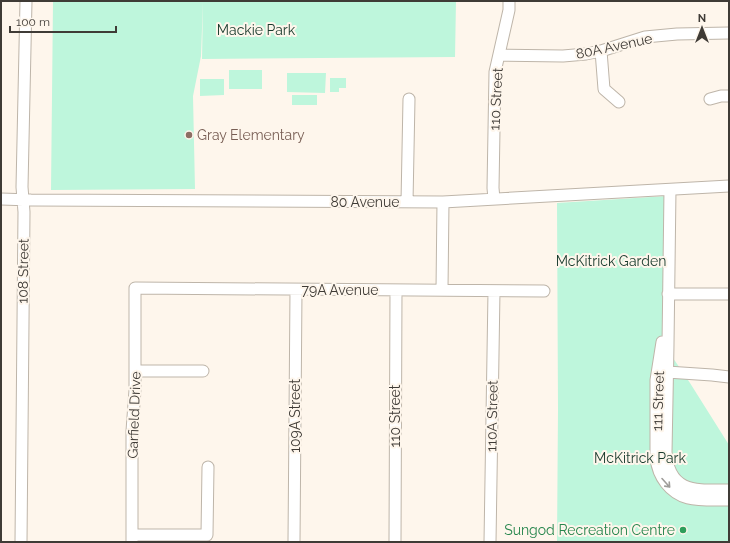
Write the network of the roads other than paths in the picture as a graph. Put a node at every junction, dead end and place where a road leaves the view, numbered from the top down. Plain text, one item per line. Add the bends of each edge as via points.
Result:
1 (26, 1) edge
2 (509, 1) edge
3 (729, 33) edge
4 (601, 51) junction
5 (499, 55) junction
6 (729, 96) edge
7 (409, 99) dead end
8 (710, 99) dead end
9 (619, 102) dead end
10 (729, 186) edge
11 (670, 190) junction
12 (1, 199) edge
13 (494, 199) junction
14 (22, 200) junction
15 (407, 202) junction
16 (443, 202) junction
17 (135, 288) joint
18 (296, 290) junction
19 (396, 290) junction
20 (442, 290) junction
21 (494, 291) junction
22 (544, 291) dead end
23 (668, 294) junction
24 (729, 294) edge
25 (668, 322) junction
26 (135, 371) junction
27 (203, 371) dead end
28 (667, 372) junction
29 (729, 377) edge
30 (208, 467) dead end
31 (729, 490) edge
32 (729, 500) edge
33 (132, 538) edge
34 (20, 542) edge
35 (294, 542) edge
36 (395, 542) edge
37 (490, 542) edge

1 - 14 street, 108 Street
2 - 5 street, 110 Street
3 - 4 street, 80A Avenue via 677,34 644,38
4 - 5 street, 80A Avenue via 563,56
4 - 9 street via 604,89
5 - 13 street, 110 Street via 495,72
6 - 8 street
7 - 15 street
10 - 11 street, 80 Avenue
11 - 13 street, 80 Avenue
11 - 23 street, 111 Street
12 - 14 street, 80 Avenue
13 - 16 street, 80 Avenue
14 - 15 street, 80 Avenue
14 - 34 street, 108 Street via 24,220
15 - 16 street, 80 Avenue
16 - 20 street
17 - 18 street, 79A Avenue
17 - 26 street, Garfield Drive
18 - 19 street, 79A Avenue
18 - 35 street, 109A Street
19 - 20 street, 79A Avenue
19 - 36 street, 110 Street
20 - 21 street, 79A Avenue
21 - 22 street, 79A Avenue
21 - 37 street, 110A Street
23 - 24 street
23 - 25 street, 111 Street
25 - 28 street, 111 Street
25 -> 32 street, 111 Street via 656,380 658,471 665,482 682,496
26 - 27 street
26 - 33 street, Garfield Drive
28 - 29 street
28 - 31 street, 111 Street via 666,452 670,472 683,485 693,489
30 - 33 street via 207,535

